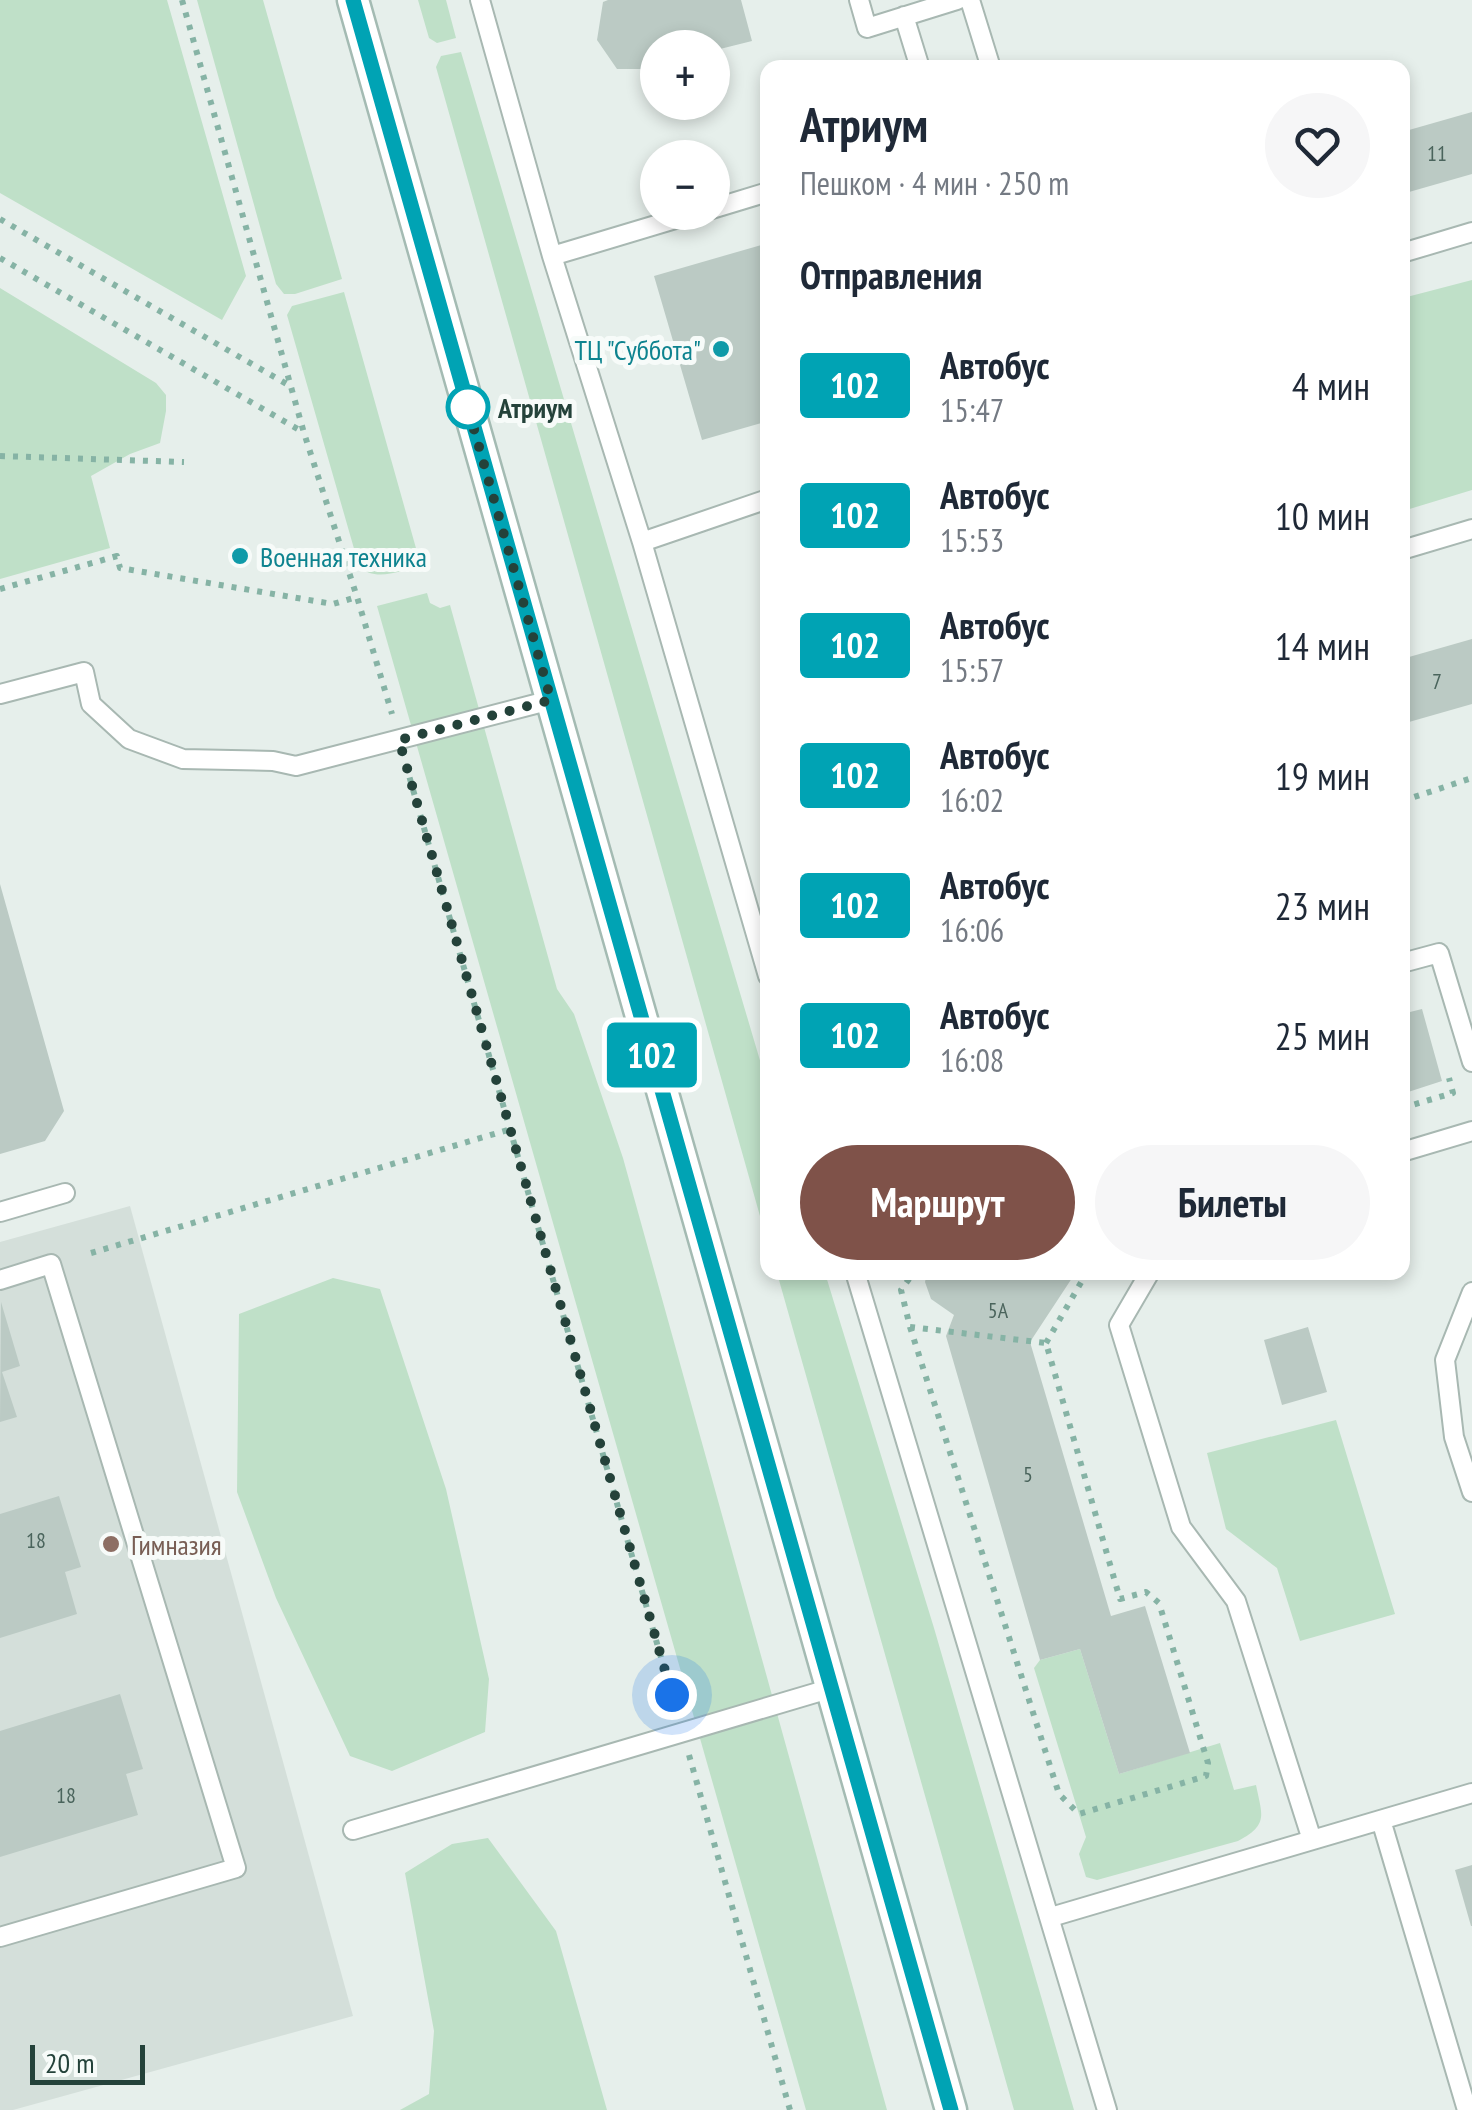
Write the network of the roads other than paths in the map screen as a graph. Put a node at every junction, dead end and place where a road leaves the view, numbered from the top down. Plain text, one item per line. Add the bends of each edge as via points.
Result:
1 (353, 0) edge
2 (480, 0) edge
3 (859, 0) edge
4 (957, 0) edge
5 (970, 0) edge
6 (904, 16) junction
7 (918, 60) edge
8 (989, 60) edge
9 (760, 194) edge
10 (730, 203) edge
11 (640, 230) edge
12 (1472, 232) edge
13 (1410, 251) edge
14 (552, 256) junction
15 (760, 502) edge
16 (1472, 529) edge
17 (642, 542) junction
18 (1410, 548) edge
19 (0, 694) edge
20 (551, 700) junction
21 (760, 948) edge
22 (1410, 961) edge
23 (1472, 1062) edge
24 (1472, 1131) edge
25 (1410, 1150) edge
26 (65, 1194) dead end
27 (0, 1212) edge
28 (0, 1280) edge
29 (857, 1280) edge
30 (1145, 1280) edge
31 (1472, 1292) edge
32 (1472, 1492) edge
33 (832, 1688) junction
34 (1472, 1793) edge
35 (1381, 1820) junction
36 (353, 1830) dead end
37 (1312, 1840) junction
38 (1051, 1917) junction
39 (0, 1938) edge
40 (951, 2110) edge
41 (1108, 2110) edge
42 (1467, 2110) edge

1 - 20 main road
2 - 14 lane
3 - 6 lane via 867,28
4 - 6 lane
5 - 8 lane
6 - 7 lane
9 - 10 lane
11 - 14 lane
12 - 13 lane
14 - 17 lane
15 - 17 lane
16 - 18 lane
17 - 21 lane
19 - 20 lane via 84,672 91,704 128,740 183,759 296,766
20 - 33 main road
22 - 23 lane via 1440,953
24 - 25 lane
26 - 27 lane
28 - 39 lane via 52,1264 236,1868
29 - 38 lane
30 - 37 lane via 1119,1324 1182,1527 1236,1601
31 - 32 lane via 1445,1360 1454,1436
33 - 36 lane
33 - 40 main road
34 - 35 lane
35 - 37 lane
35 - 42 lane
37 - 38 lane
38 - 41 lane

